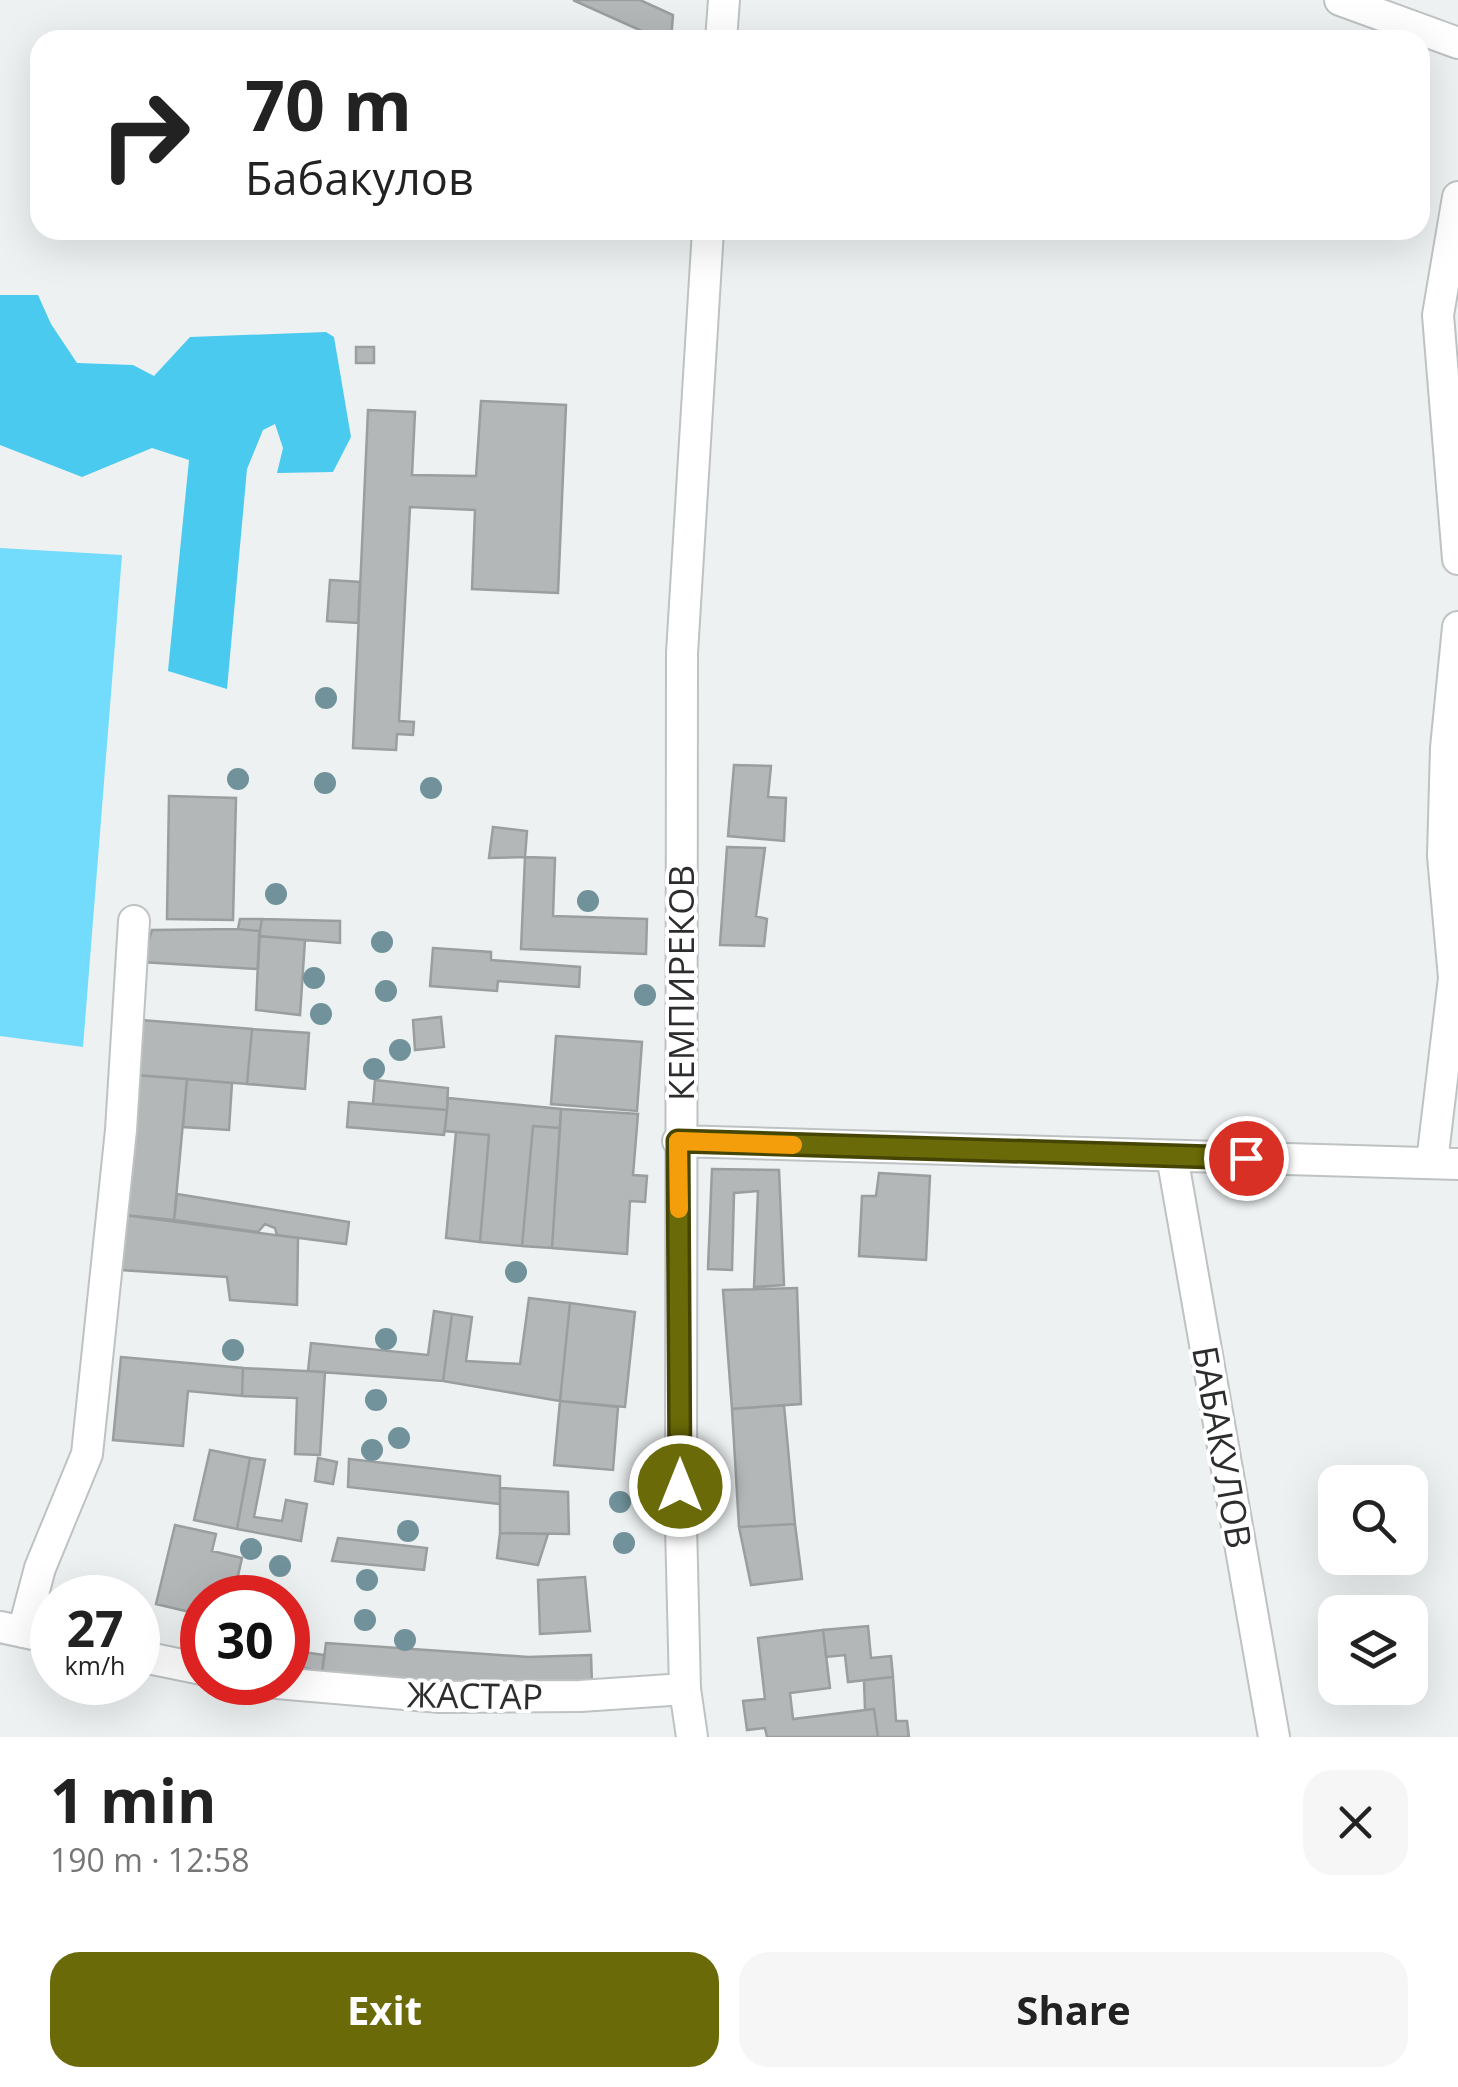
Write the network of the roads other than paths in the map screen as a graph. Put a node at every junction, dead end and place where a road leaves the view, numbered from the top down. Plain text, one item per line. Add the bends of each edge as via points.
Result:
1 (724, 0) edge
2 (1340, 0) edge
3 (722, 30) edge
4 (1422, 30) edge
5 (1430, 33) edge
6 (1458, 43) edge
7 (1458, 197) edge
8 (707, 240) edge
9 (1458, 559) edge
10 (1458, 627) edge
11 (134, 921) dead end
12 (678, 1141) junction
13 (1172, 1156) junction
14 (1445, 1163) edge
15 (25, 1633) edge
16 (310, 1686) edge
17 (685, 1688) junction
18 (692, 1737) edge
19 (1274, 1737) edge

1 - 3 street
2 - 4 street
5 - 6 street
7 - 9 street via 1438,315
8 - 12 street, КЕМПИРЕКОВ via 682,652
10 - 14 street via 1443,856 1454,978
11 - 15 street via 87,1454 47,1550
12 - 13 street
12 - 17 street, КЕМПИРЕКОВ
13 - 14 street
13 - 19 street, БАБАКУЛОВ
16 - 17 street, ЖАСТАР via 440,1698
17 - 18 street, КЕМПИРЕКОВ

